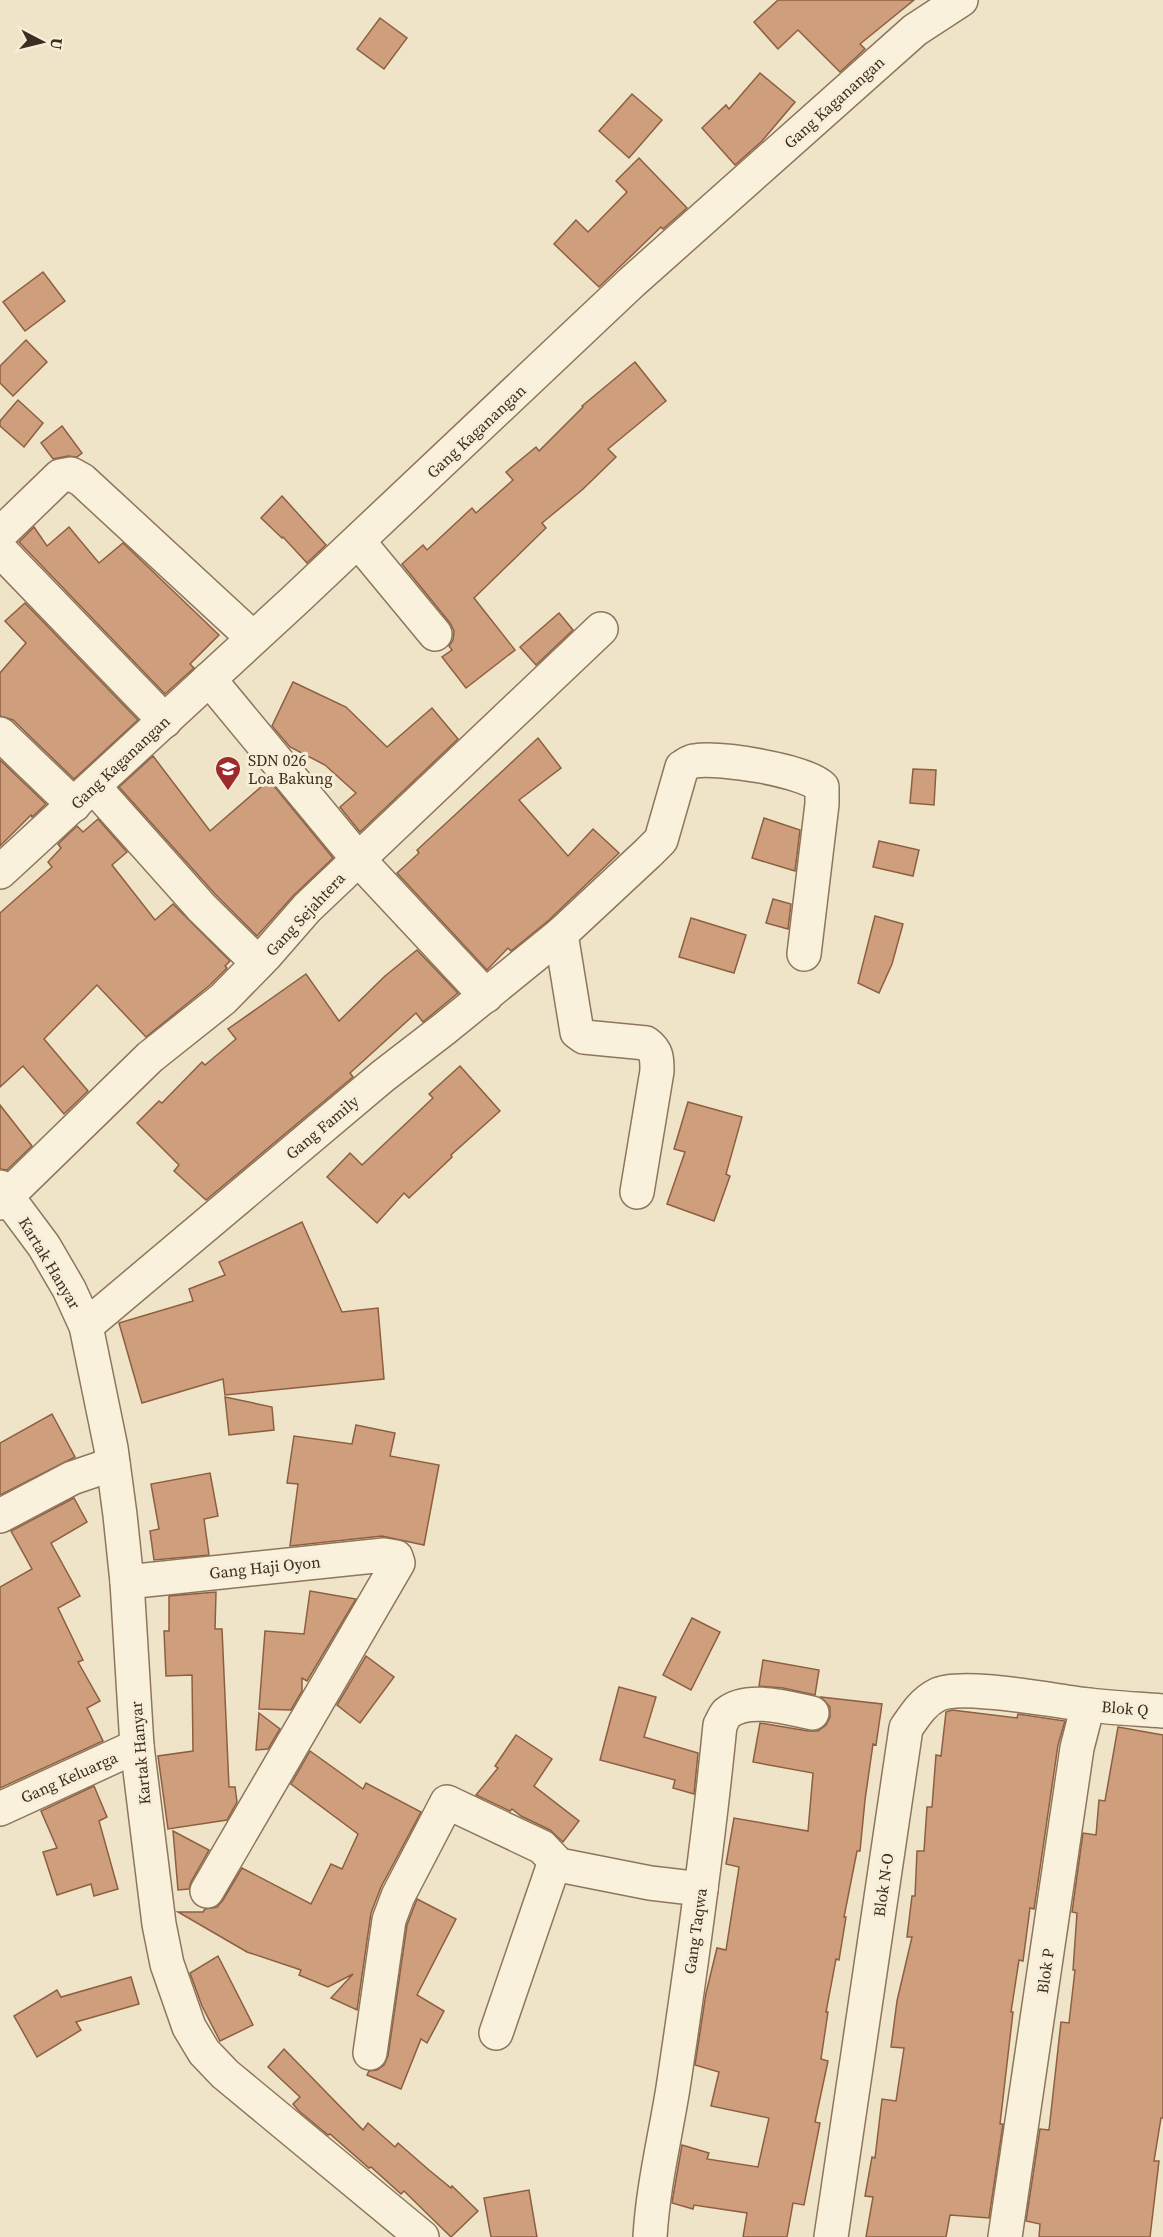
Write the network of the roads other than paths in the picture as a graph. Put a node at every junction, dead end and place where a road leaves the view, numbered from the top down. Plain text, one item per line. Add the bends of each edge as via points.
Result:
1 (961, 0) edge
2 (0, 534) edge
3 (358, 541) junction
4 (0, 550) edge
5 (600, 629) dead end
6 (435, 634) dead end
7 (253, 638) junction
8 (210, 679) junction
9 (165, 721) junction
10 (0, 734) edge
11 (84, 796) junction
12 (358, 859) junction
13 (0, 872) edge
14 (561, 934) junction
15 (804, 954) dead end
16 (258, 963) junction
17 (486, 996) junction
18 (637, 1192) dead end
19 (2, 1195) edge
20 (86, 1326) junction
21 (113, 1464) junction
22 (0, 1516) edge
23 (127, 1581) junction
24 (1088, 1705) junction
25 (1163, 1712) edge
26 (812, 1713) dead end
27 (137, 1746) junction
28 (0, 1809) edge
29 (555, 1861) junction
30 (701, 1889) junction
31 (207, 1891) dead end
32 (496, 2033) dead end
33 (370, 2053) dead end
34 (422, 2237) edge
35 (650, 2237) edge
36 (831, 2237) edge
37 (1005, 2237) edge

1 - 3 street, Gang Kaganangan via 915,30 641,274
2 - 7 street via 60,476 71,474
3 - 6 street
3 - 7 street, Gang Kaganangan
4 - 9 street
5 - 12 street, Gang Sejahtera
7 - 8 street, Gang Kaganangan
8 - 9 street, Gang Kaganangan
8 - 12 street
9 - 11 street, Gang Kaganangan
10 - 11 street
11 - 13 street, Gang Kaganangan
11 - 16 street
12 - 16 street, Gang Sejahtera
12 - 17 street
14 - 15 street, Gang Family via 661,840 682,767 691,761 705,760 799,775 822,788
14 - 17 street, Gang Family
14 - 18 street via 577,1032 584,1037 646,1043 657,1056
16 - 19 street, Gang Sejahtera via 223,999 150,1057
17 - 20 street, Gang Family via 383,1076
19 - 20 street, Kartak Hanyar via 49,1255
20 - 21 street, Kartak Hanyar
21 - 22 street via 72,1478
21 - 23 street, Kartak Hanyar
23 - 27 street, Kartak Hanyar
23 - 31 street, Gang Haji Oyon via 384,1555 396,1557 398,1563
24 - 25 street, Blok Q
24 - 36 street, Blok N-O via 965,1690 939,1694 918,1710 906,1728
24 - 37 street, Blok P via 1077,1748
26 - 30 street, Gang Taqwa via 773,1704 749,1705 726,1714 720,1725
27 - 28 street, Gang Keluarga
27 - 34 street, Kartak Hanyar via 159,1924 167,1964 189,2027 204,2052 225,2074
29 - 30 street via 650,1883
29 - 32 street
29 - 33 street via 542,1847 447,1802 389,1920
30 - 35 street, Gang Taqwa via 652,2200

